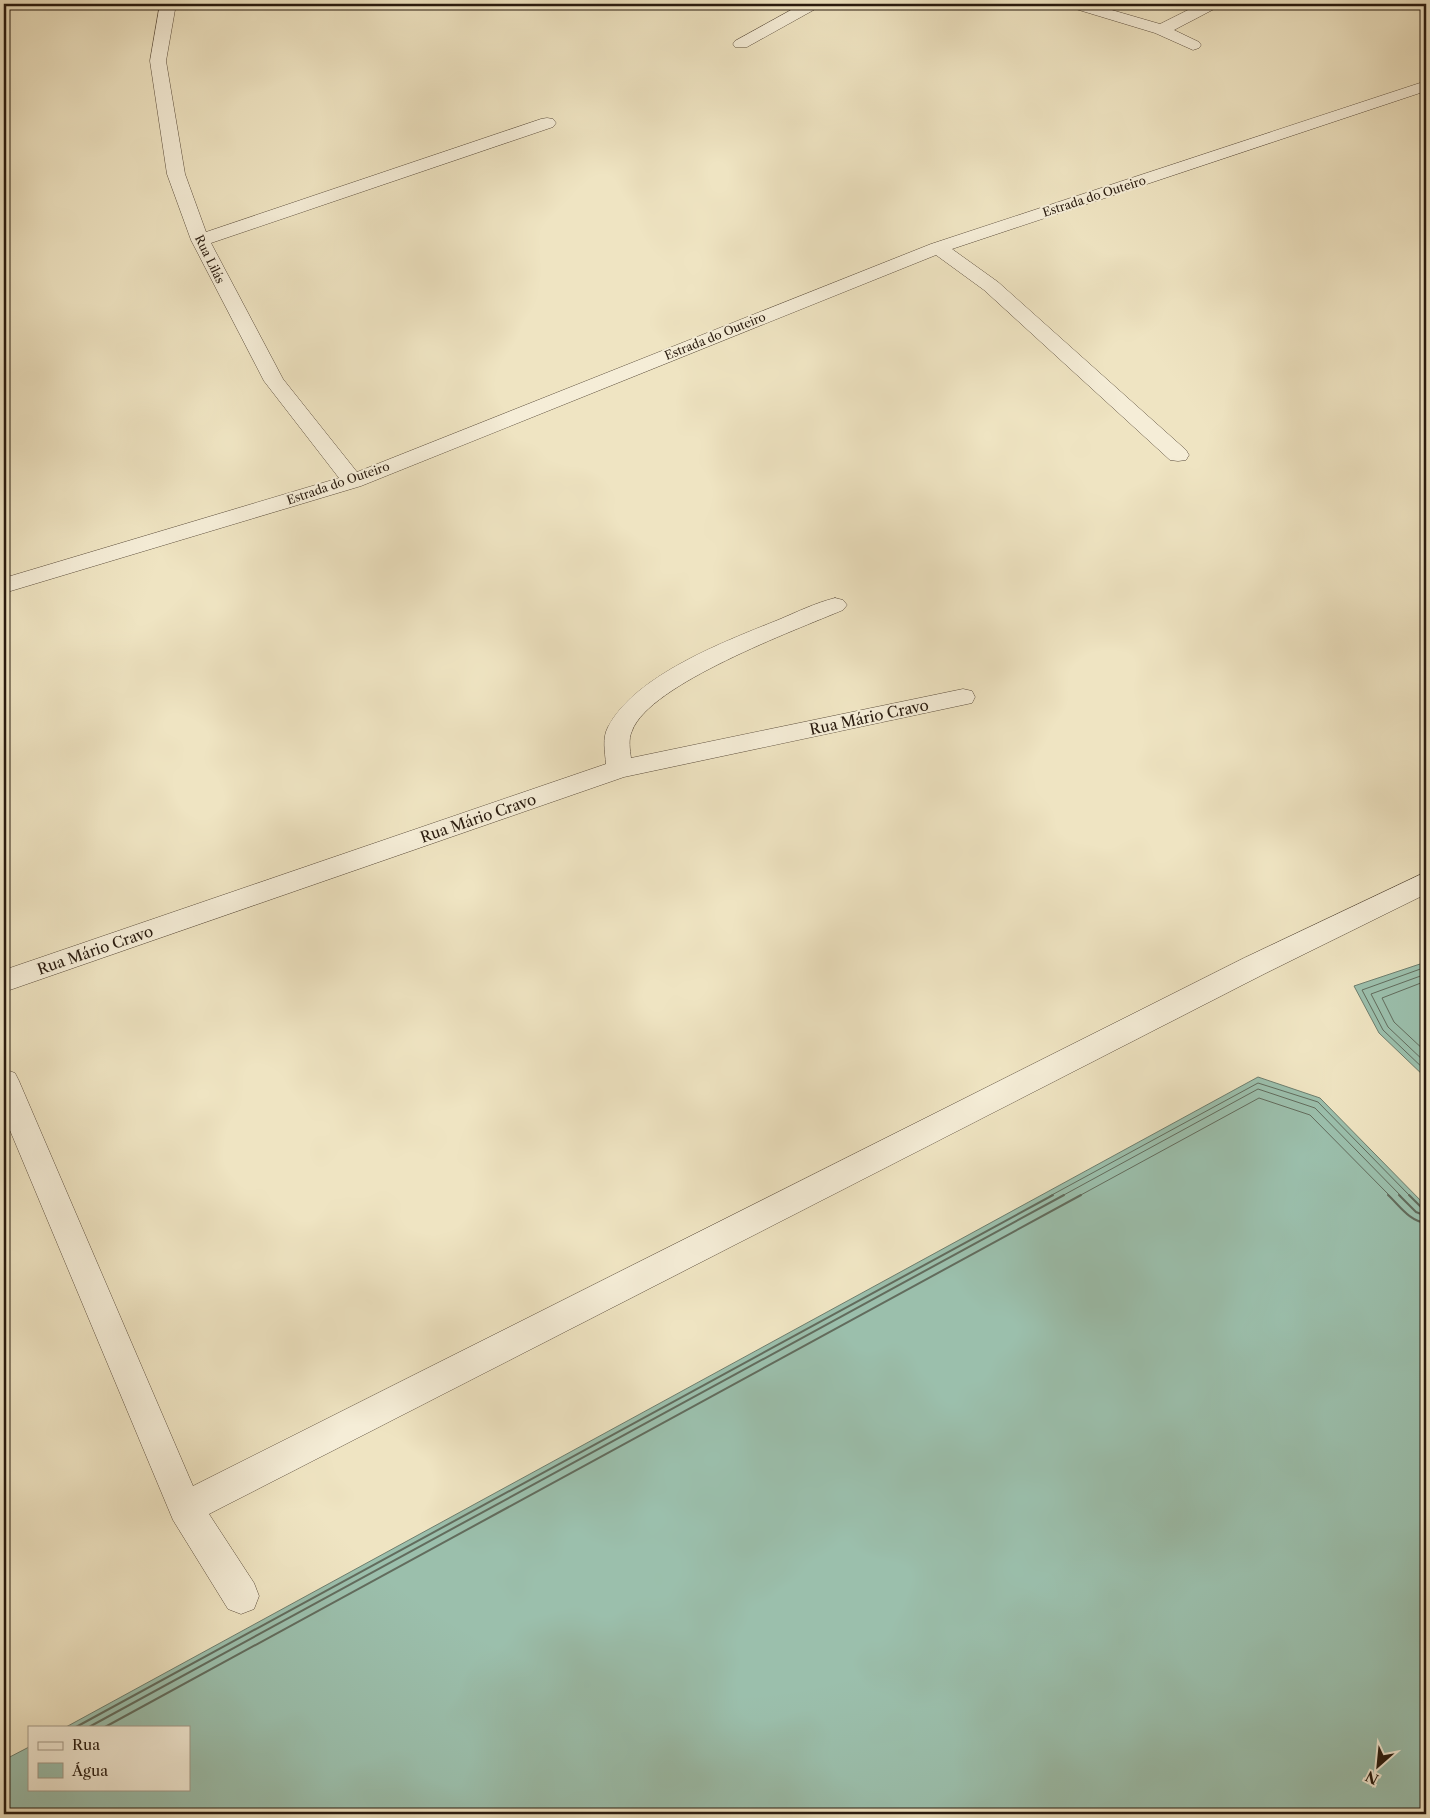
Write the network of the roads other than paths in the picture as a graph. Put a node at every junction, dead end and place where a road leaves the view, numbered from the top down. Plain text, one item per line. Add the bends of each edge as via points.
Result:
1 (168, 4) edge
2 (813, 4) edge
3 (1075, 4) edge
4 (1212, 4) edge
5 (1161, 30) junction
6 (741, 44) dead end
7 (1193, 45) dead end
8 (1426, 86) edge
9 (548, 123) dead end
10 (200, 240) junction
11 (938, 248) junction
12 (1178, 455) dead end
13 (353, 481) junction
14 (4, 586) edge
15 (835, 605) dead end
16 (963, 697) dead end
17 (620, 769) junction
18 (1426, 882) edge
19 (4, 981) edge
20 (4, 1081) edge
21 (185, 1508) junction
22 (241, 1596) dead end

1 - 10 street, Rua Lilás via 158,61 176,174
2 - 6 street
3 - 5 street
4 - 5 street
5 - 7 street
8 - 11 street, Estrada do Outeiro
9 - 10 street
10 - 13 street, Rua Lilás via 274,381
11 - 12 street via 992,286
11 - 13 street, Estrada do Outeiro
13 - 14 street, Estrada do Outeiro
15 - 17 street via 717,655 662,685 638,706 620,729 617,751
16 - 17 street, Rua Mário Cravo
17 - 19 street, Rua Mário Cravo
18 - 21 street
20 - 21 street
21 - 22 street

